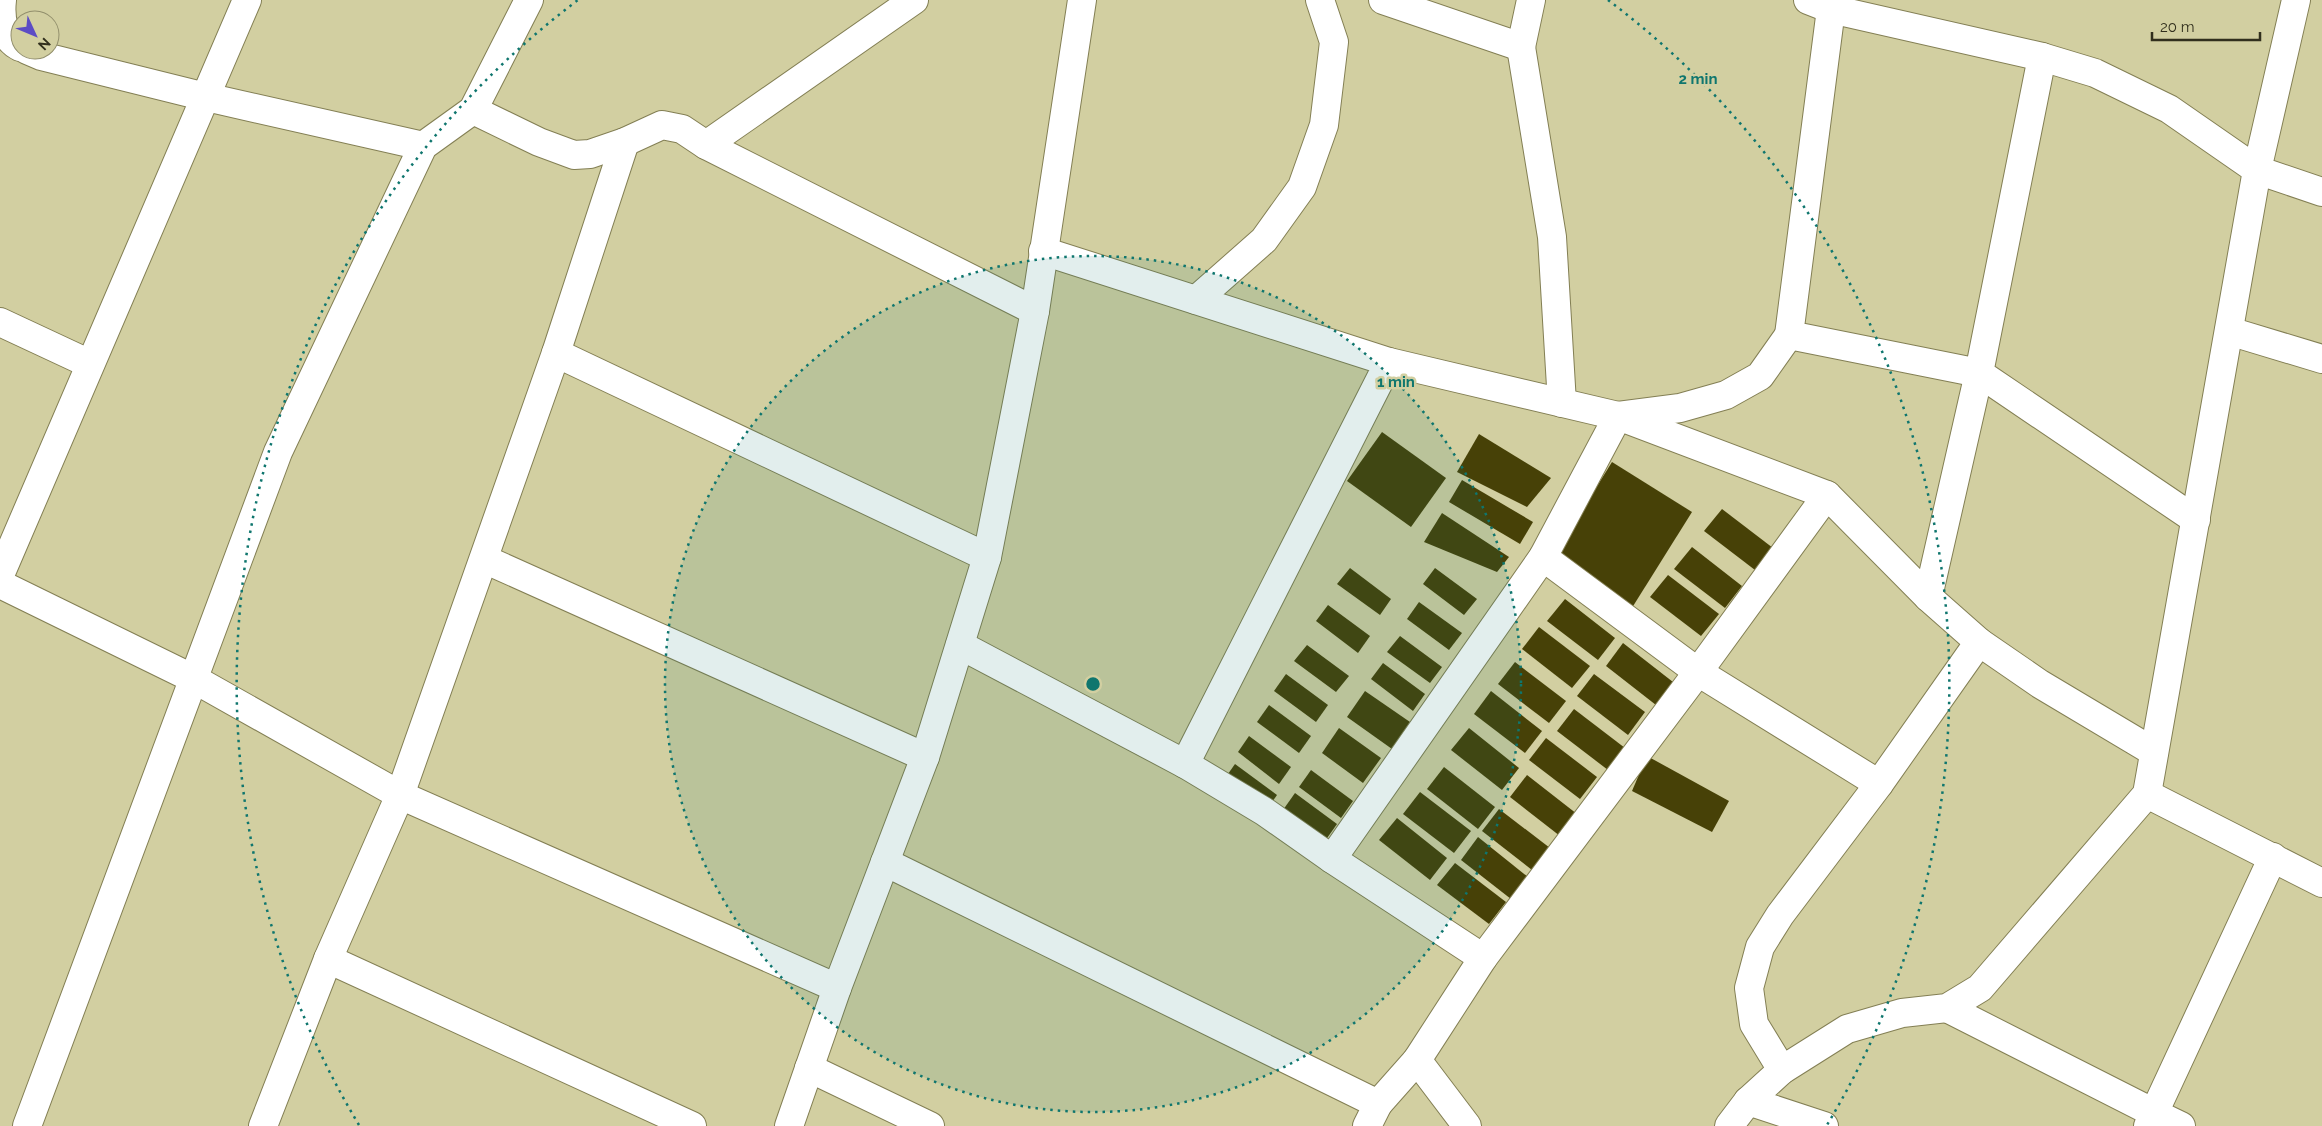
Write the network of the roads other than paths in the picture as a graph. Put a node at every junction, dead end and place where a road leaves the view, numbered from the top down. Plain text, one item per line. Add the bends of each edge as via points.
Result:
1 (2, 0) edge
2 (247, 0) edge
3 (529, 0) edge
4 (914, 0) edge
5 (1082, 0) edge
6 (1320, 0) edge
7 (1383, 0) edge
8 (1531, 0) edge
9 (2296, 0) edge
10 (1820, 5) edge
11 (10, 38) edge
12 (1521, 47) junction
13 (2042, 57) junction
14 (57, 60) edge
15 (206, 97) junction
16 (473, 110) junction
17 (625, 142) junction
18 (706, 144) junction
19 (423, 146) junction
20 (2257, 170) junction
21 (2322, 192) edge
22 (1043, 251) junction
23 (1196, 300) junction
24 (1034, 311) junction
25 (0, 322) edge
26 (2230, 330) junction
27 (1790, 335) junction
28 (556, 354) junction
29 (2322, 359) edge
30 (1389, 362) junction
31 (90, 364) junction
32 (1979, 373) junction
33 (1562, 403) junction
34 (1618, 416) junction
35 (1827, 494) junction
36 (2196, 520) junction
37 (987, 557) junction
38 (1543, 557) junction
39 (484, 559) junction
40 (0, 575) edge
41 (0, 584) edge
42 (1928, 596) junction
43 (1979, 642) junction
44 (960, 645) junction
45 (1698, 672) junction
46 (194, 679) junction
47 (2154, 752) junction
48 (925, 757) junction
49 (1185, 764) junction
50 (1879, 784) junction
51 (400, 794) junction
52 (2147, 794) junction
53 (2273, 857) junction
54 (1332, 859) junction
55 (884, 862) junction
56 (2322, 882) edge
57 (1483, 958) junction
58 (328, 959) junction
59 (837, 988) junction
60 (1946, 1008) junction
61 (1417, 1060) junction
62 (809, 1068) junction
63 (1782, 1070) junction
64 (1748, 1101) junction
65 (1373, 1115) edge
66 (2151, 1119) edge
67 (27, 1126) edge
68 (262, 1126) edge
69 (692, 1126) edge
70 (789, 1126) edge
71 (930, 1126) edge
72 (1467, 1126) edge
73 (1729, 1126) edge
74 (1824, 1126) edge
75 (2181, 1126) edge

1 - 11 street via 2,28
2 - 15 street
3 - 16 street
4 - 18 street
5 - 22 street
6 - 23 street via 1334,42 1324,125 1302,187 1264,240
7 - 12 street
8 - 12 street
9 - 20 street
10 - 13 street
10 - 27 street
12 - 33 street via 1552,236
13 - 20 street via 2096,73 2169,110
13 - 32 street
14 - 15 street
15 - 19 street
15 - 31 street
16 - 17 street via 574,155 590,154
16 - 19 street
17 - 18 street via 662,125 682,129
17 - 28 street
18 - 24 street
19 - 46 street via 278,452
20 - 21 street
20 - 26 street
22 - 23 street
22 - 24 street
23 - 30 street
24 - 37 street
25 - 31 street
26 - 29 street
26 - 36 street
27 - 32 street
27 - 34 street via 1760,376 1726,395 1680,408
28 - 37 street
28 - 39 street
30 - 33 street
30 - 49 street
31 - 40 street
32 - 36 street
32 - 42 street
33 - 34 street
34 - 35 street
34 - 38 street
35 - 42 street
35 - 45 street
36 - 47 street
37 - 44 street
38 - 45 street
38 - 54 street
39 - 48 street
39 - 51 street
41 - 46 street
42 - 43 street
43 - 47 street via 2040,684
43 - 50 street
44 - 48 street
44 - 49 street
45 - 50 street
45 - 57 street
46 - 51 street
46 - 67 street
47 - 52 street
48 - 55 street
49 - 54 street via 1265,812
50 - 63 street via 1780,915 1760,947 1749,988 1754,1024
51 - 58 street
51 - 59 street
52 - 53 street
52 - 60 street via 1980,988
53 - 56 street
53 - 66 street
54 - 57 street
55 - 59 street
55 - 65 street
57 - 61 street
58 - 68 street
58 - 69 street
59 - 62 street
60 - 63 street via 1902,1014 1847,1029
60 - 66 street
61 - 65 street
61 - 72 street
62 - 70 street
62 - 71 street
63 - 64 street
64 - 73 street
64 - 74 street
66 - 75 street

